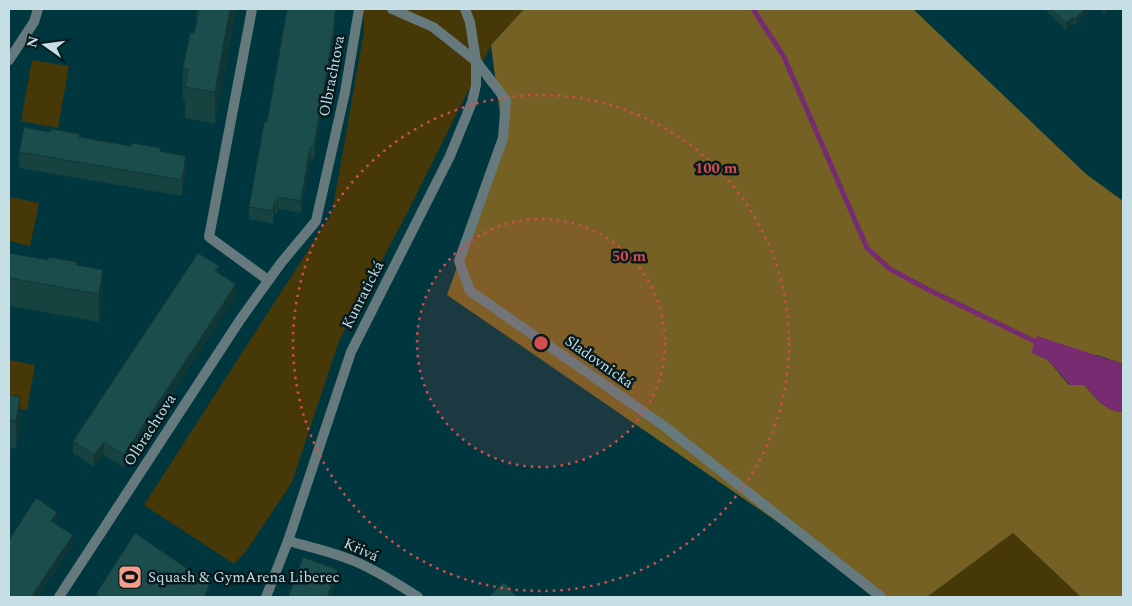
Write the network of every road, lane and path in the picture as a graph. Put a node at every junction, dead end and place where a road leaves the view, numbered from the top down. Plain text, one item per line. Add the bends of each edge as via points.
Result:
1 (38, 9) edge
2 (252, 9) edge
3 (359, 9) edge
4 (392, 9) edge
5 (465, 9) edge
6 (9, 60) edge
7 (476, 61) junction
8 (268, 280) junction
9 (288, 541) junction
10 (59, 597) edge
11 (266, 597) edge
12 (418, 597) edge
13 (881, 597) edge

1 - 6 street via 34,22
2 - 8 street via 209,238
3 - 8 street, Olbrachtova via 345,92 316,221
4 - 7 street via 433,27
5 - 7 street, Kunratická
7 - 9 street, Kunratická via 472,102 454,147 351,352
7 - 13 street, Sladovnická via 506,100 503,138 459,261 470,291 664,426
8 - 10 street, Olbrachtova
9 - 11 street, Kunratická
9 - 12 street, Křivá via 354,561

